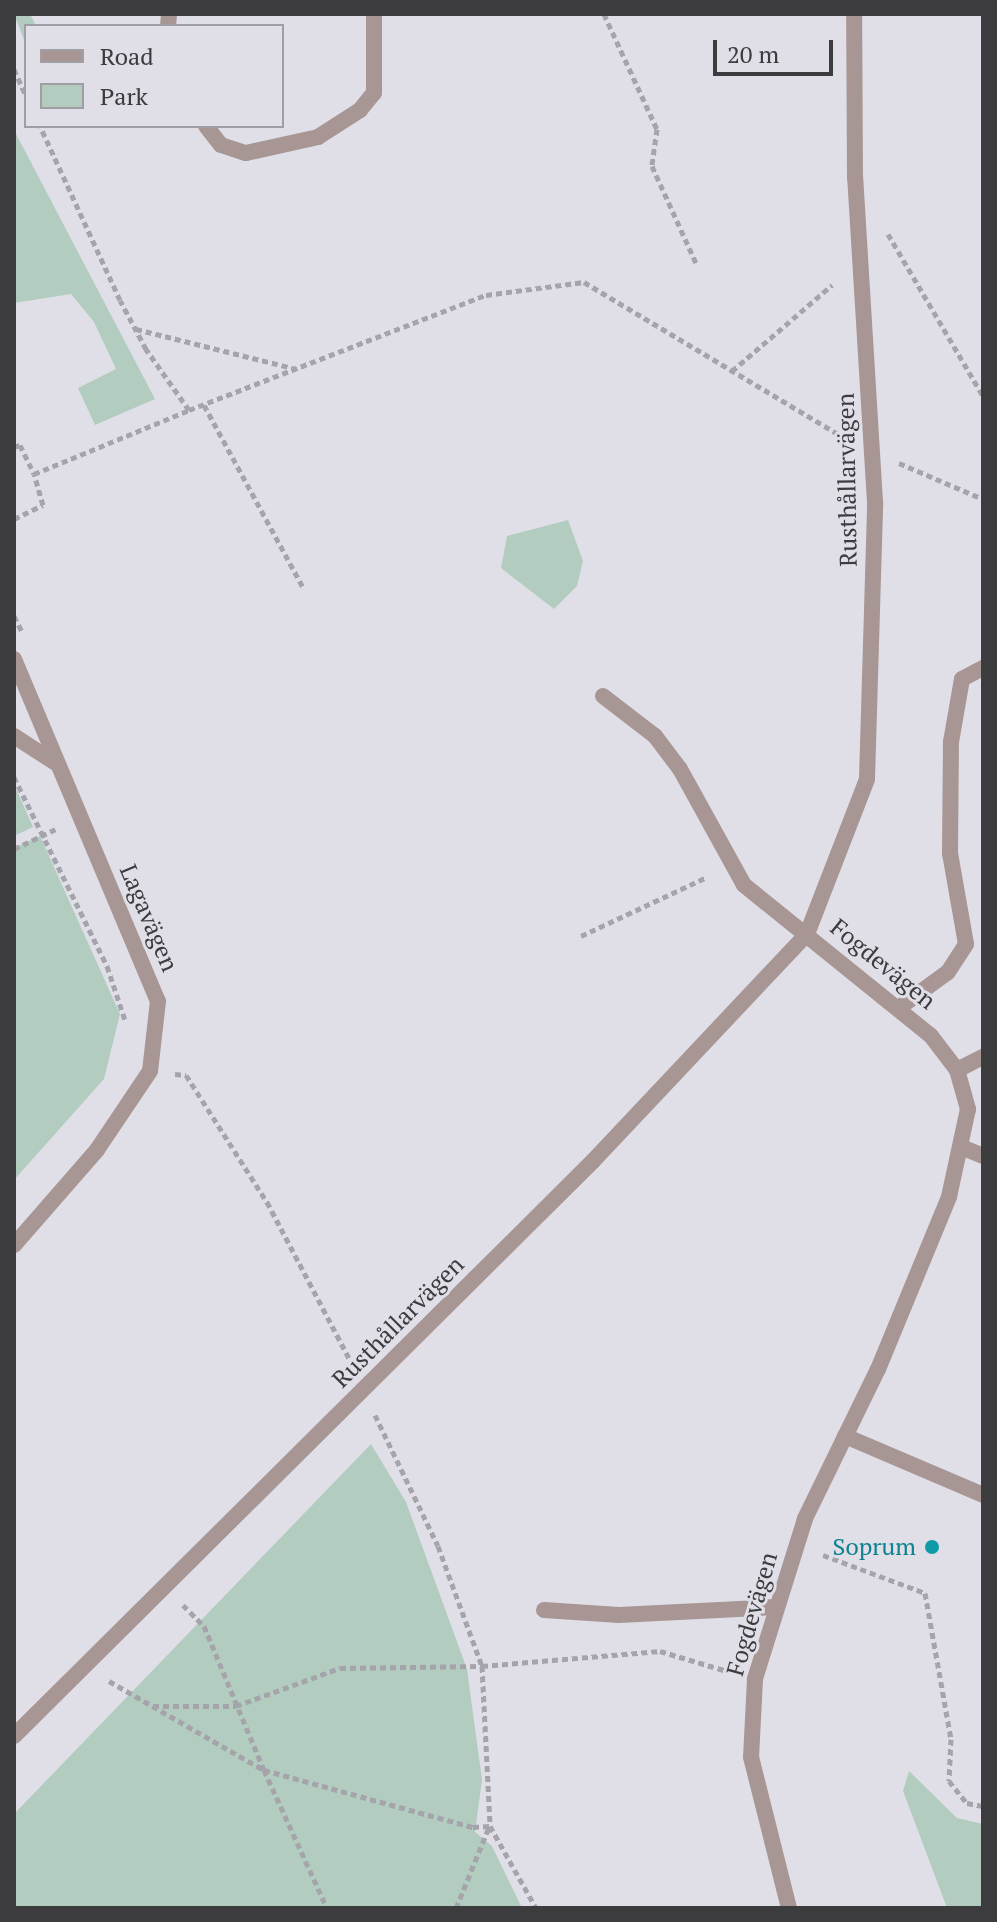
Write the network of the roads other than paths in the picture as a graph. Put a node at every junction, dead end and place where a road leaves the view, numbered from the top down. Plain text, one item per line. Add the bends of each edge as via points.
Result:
1 (374, 14) edge
2 (854, 14) edge
3 (208, 128) edge
4 (14, 659) edge
5 (983, 668) edge
6 (603, 696) dead end
7 (14, 736) edge
8 (54, 762) junction
9 (807, 934) junction
10 (900, 1007) junction
11 (983, 1057) edge
12 (957, 1070) junction
13 (961, 1147) junction
14 (983, 1156) edge
15 (14, 1245) edge
16 (845, 1436) junction
17 (983, 1495) edge
18 (775, 1607) junction
19 (544, 1610) dead end
20 (14, 1736) edge
21 (789, 1908) edge

1 - 3 street via 374,93 360,110 318,137 270,151 246,153 221,145
2 - 9 street, Rusthållarvägen via 875,502 867,779
4 - 8 street, Lagavägen
5 - 10 street via 962,679 951,742 950,853 966,944 948,972
6 - 9 street via 655,736 680,769 744,885
7 - 8 street
8 - 15 street, Lagavägen via 158,1001 150,1071 97,1150
9 - 10 street, Fogdevägen
9 - 20 street, Rusthållarvägen via 465,1290
10 - 12 street, Fogdevägen
11 - 12 street
12 - 13 street, Fogdevägen via 968,1109
13 - 14 street
13 - 16 street, Fogdevägen via 949,1197
16 - 17 street
16 - 18 street, Fogdevägen via 796,1545
18 - 19 street via 619,1615
18 - 21 street, Fogdevägen via 755,1679 751,1757

